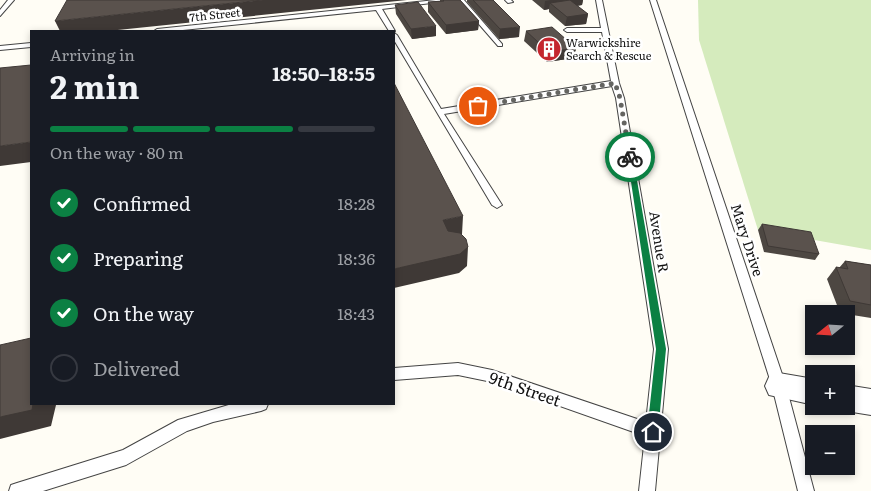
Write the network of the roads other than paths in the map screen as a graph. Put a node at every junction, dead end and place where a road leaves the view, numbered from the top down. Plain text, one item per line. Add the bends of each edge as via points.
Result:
1 (11, 0) edge
2 (453, 0) edge
3 (461, 0) edge
4 (600, 0) edge
5 (653, 0) edge
6 (378, 8) junction
7 (0, 14) edge
8 (167, 30) edge
9 (391, 30) edge
10 (566, 30) edge
11 (605, 30) junction
12 (395, 37) edge
13 (30, 45) edge
14 (500, 45) dead end
15 (0, 48) edge
16 (615, 83) junction
17 (439, 112) junction
18 (497, 205) dead end
19 (395, 374) edge
20 (779, 386) junction
21 (805, 390) edge
22 (855, 399) edge
23 (871, 402) edge
24 (256, 405) edge
25 (653, 432) junction
26 (17, 491) edge
27 (647, 491) edge
28 (806, 491) edge

1 - 7 lane
2 - 6 lane, 7th Street
3 - 14 lane
4 - 11 lane, Avenue R
5 - 20 lane, Mary Drive
6 - 8 lane, 7th Street
6 - 9 lane
10 - 11 lane
11 - 16 lane, Avenue R
12 - 17 lane
13 - 15 lane
16 - 17 lane
16 - 25 lane, Avenue R via 661,349
17 - 18 lane
19 - 25 lane, 9th Street via 458,369 492,376
20 - 21 street
20 - 28 lane, Mary Drive
22 - 23 street
24 - 26 lane via 183,425 126,457
25 - 27 lane, Avenue R

